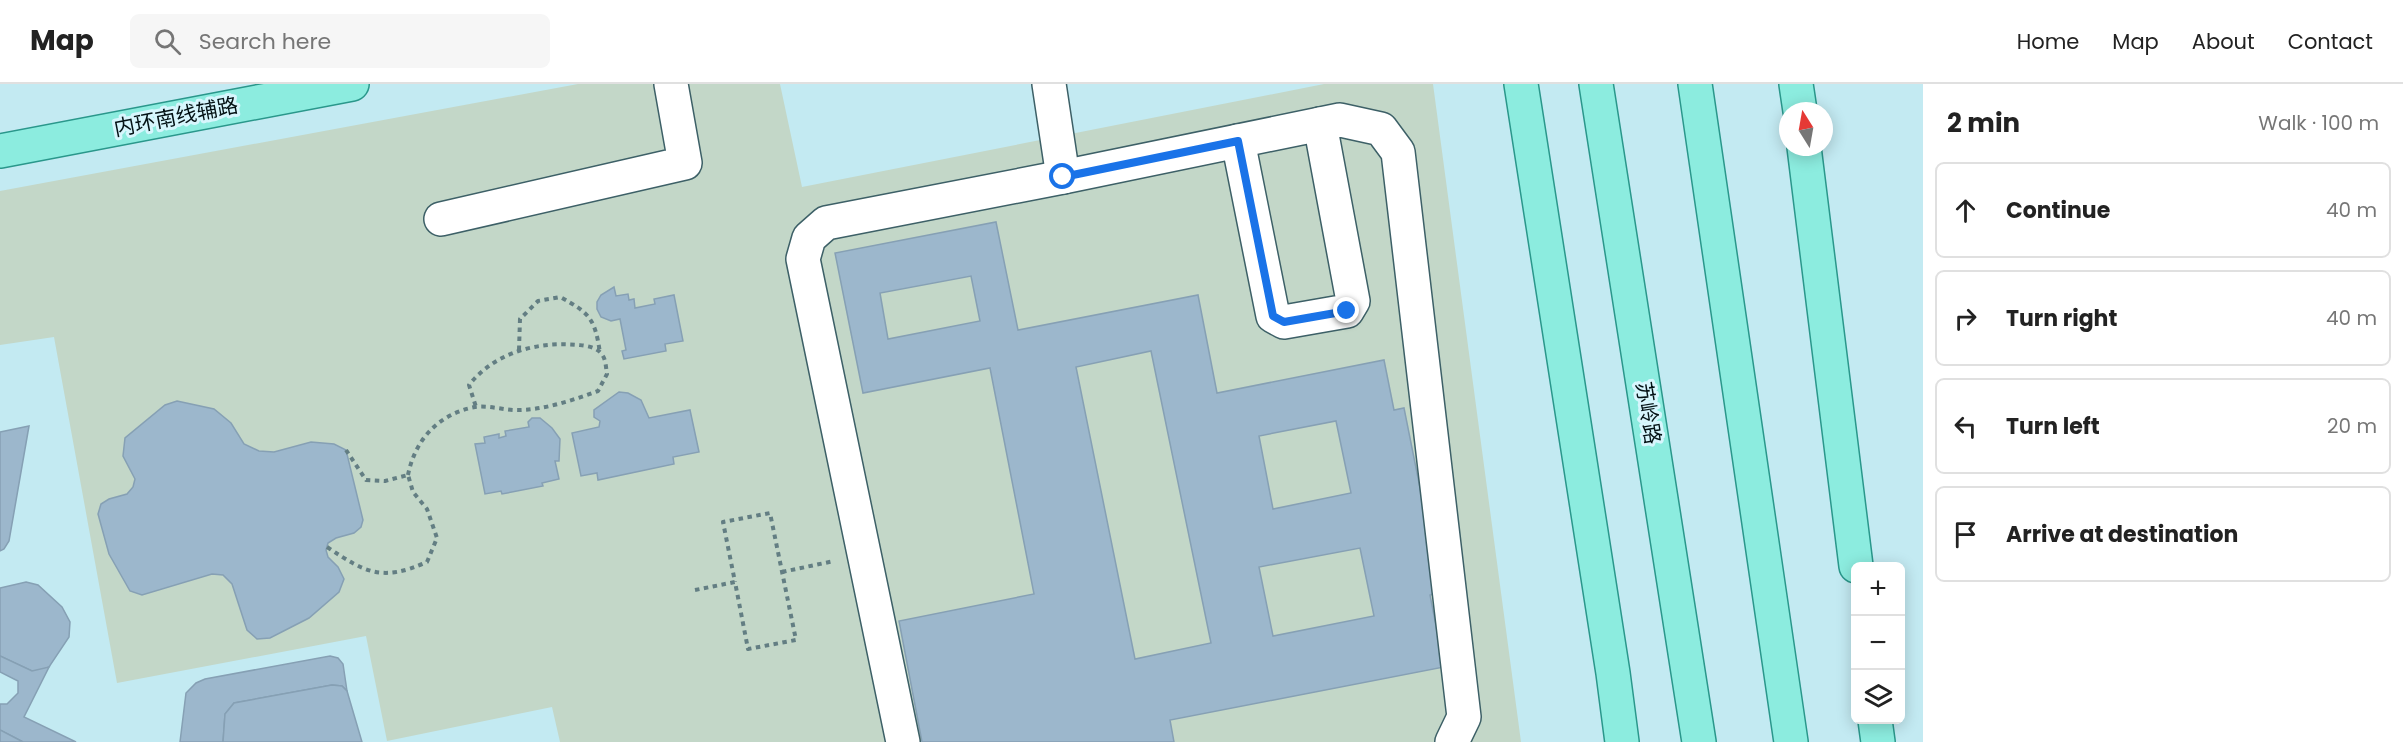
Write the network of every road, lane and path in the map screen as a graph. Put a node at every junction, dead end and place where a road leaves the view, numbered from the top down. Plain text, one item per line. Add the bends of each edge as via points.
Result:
1 (352, 84) edge
2 (671, 84) edge
3 (1049, 84) edge
4 (1521, 84) edge
5 (1596, 84) edge
6 (1695, 84) edge
7 (1796, 84) edge
8 (1799, 102) edge
9 (1320, 124) junction
10 (1238, 141) junction
11 (0, 151) edge
12 (1805, 156) edge
13 (1063, 177) junction
14 (441, 219) dead end
15 (519, 350) junction
16 (600, 353) junction
17 (476, 407) junction
18 (346, 450) dead end
19 (408, 475) junction
20 (327, 547) dead end
21 (864, 555) junction
22 (1855, 562) edge
23 (782, 572) junction
24 (735, 582) junction
25 (695, 590) dead end
26 (903, 742) edge
27 (1452, 742) edge
28 (1622, 742) edge
29 (1699, 742) edge
30 (1791, 742) edge

1 - 11 main road, 内环南线辅路
2 - 14 lane via 685,163
3 - 13 lane
4 - 28 main road
5 - 29 main road, 苏岭路
6 - 30 main road
7 - 8 main road
9 - 10 lane
9 - 10 lane via 1353,301 1347,311 1284,322 1273,316
9 - 27 lane via 1340,120 1381,129 1398,152 1464,717
10 - 13 lane
12 - 22 main road
13 - 21 lane via 826,223 809,238 803,259
15 - 16 path via 558,343 592,347
15 - 16 path via 520,319 538,301 560,297 584,310 597,329
15 - 17 path via 480,372 469,385
16 - 17 path via 607,374 598,391 564,403 522,410
17 - 19 path via 448,417 430,429 412,456
18 - 19 path via 366,480 385,482
19 - 20 path via 413,492 427,508 437,538 427,562 404,572 379,573 352,564
21 - 23 path
21 - 26 lane
23 - 24 path via 770,513 723,522
23 - 24 path via 796,640 748,649
24 - 25 path

